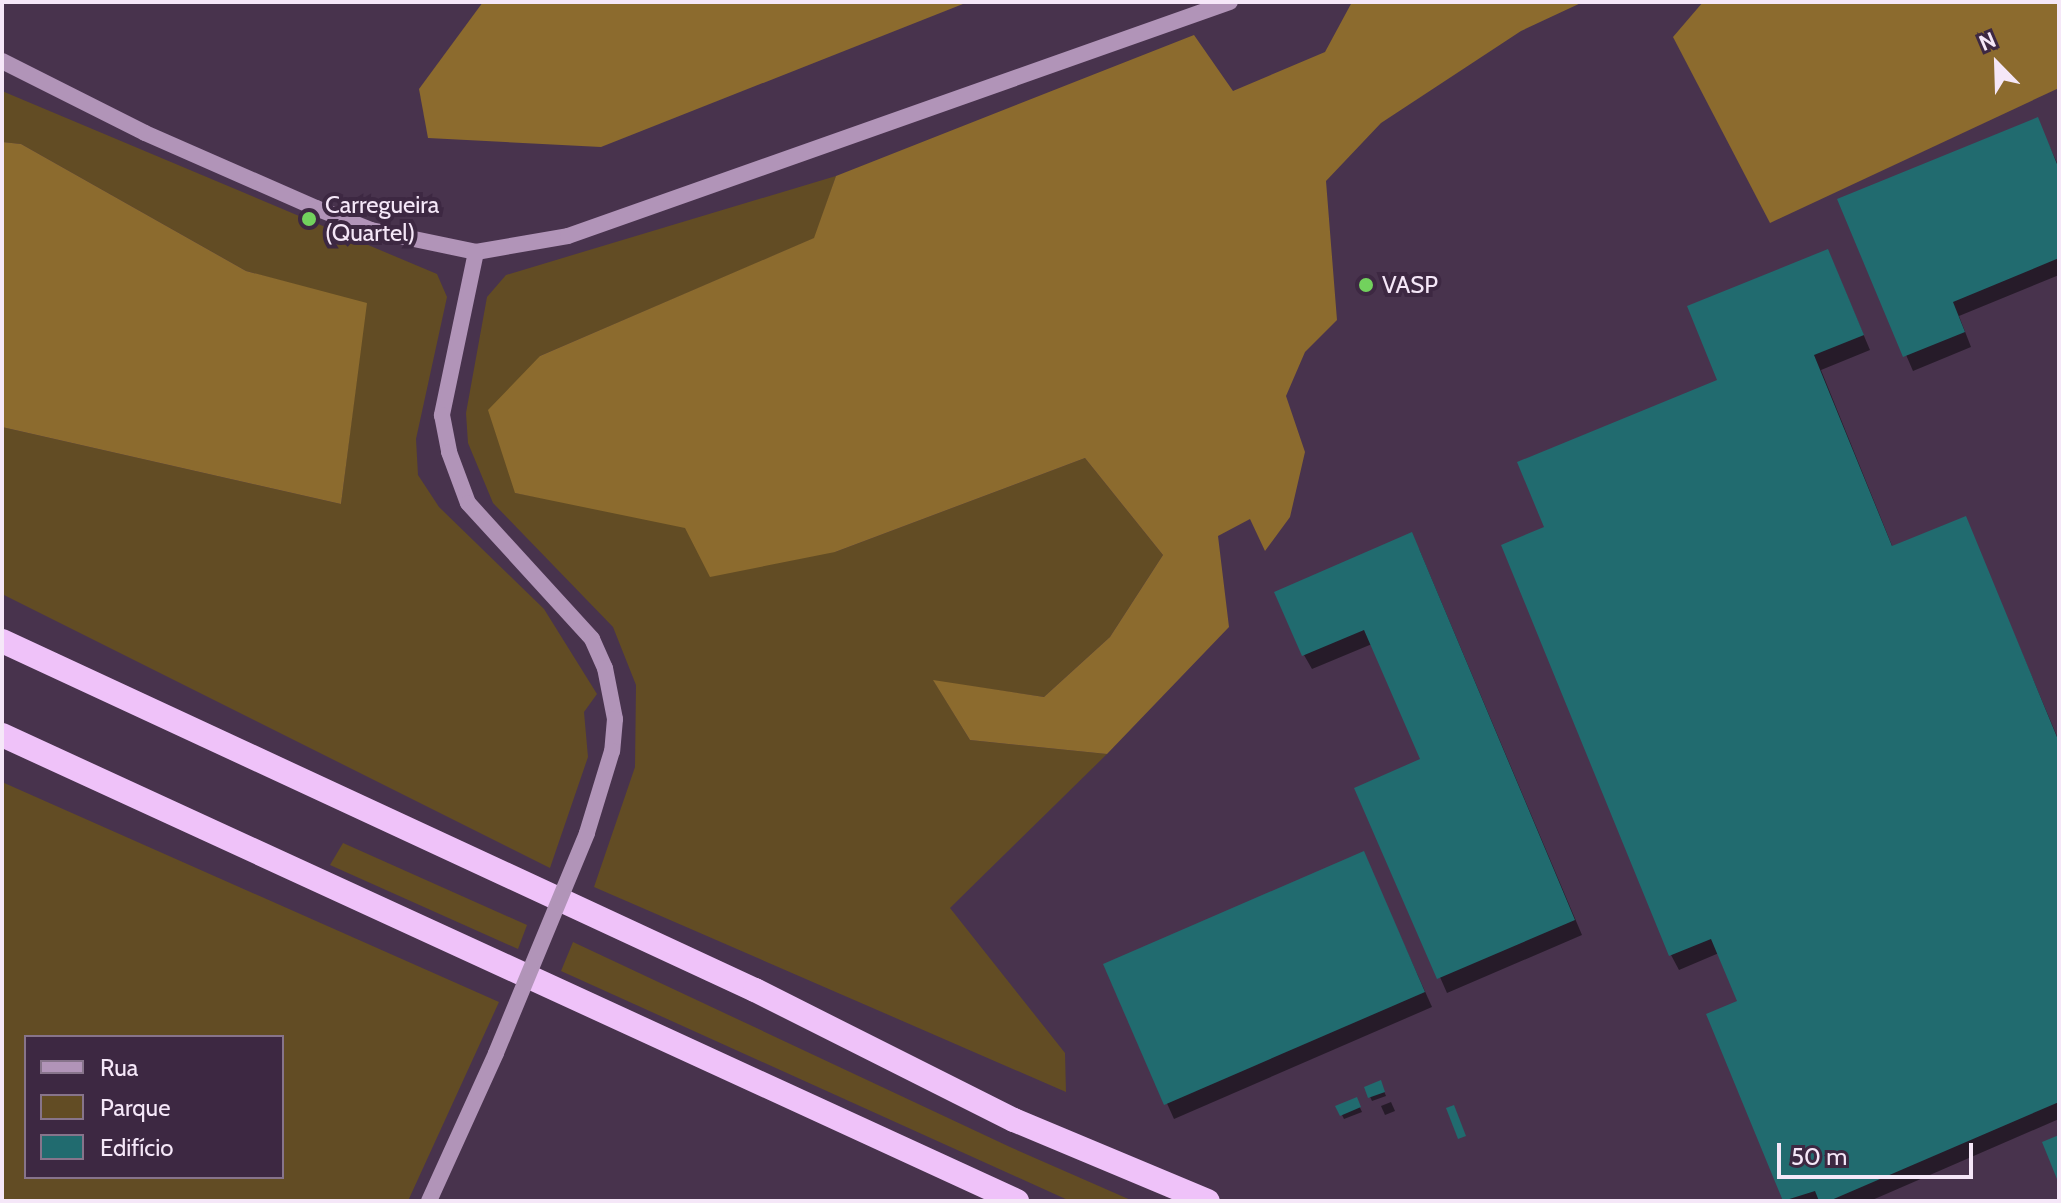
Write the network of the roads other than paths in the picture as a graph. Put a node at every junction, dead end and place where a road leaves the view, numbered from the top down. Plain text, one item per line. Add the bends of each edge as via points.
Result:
1 (1230, 2) edge
2 (2, 61) edge
3 (476, 252) junction
4 (2, 641) edge
5 (2, 735) edge
6 (429, 1201) edge
7 (1017, 1201) edge
8 (1208, 1201) edge

1 - 3 main road via 568,236
2 - 3 main road via 145,133 316,208 371,230
3 - 6 main road, bridge via 442,415 449,452 468,503 592,639 605,668 615,719 612,751 587,833
4 - 8 highway via 755,990 1014,1120
5 - 7 highway

